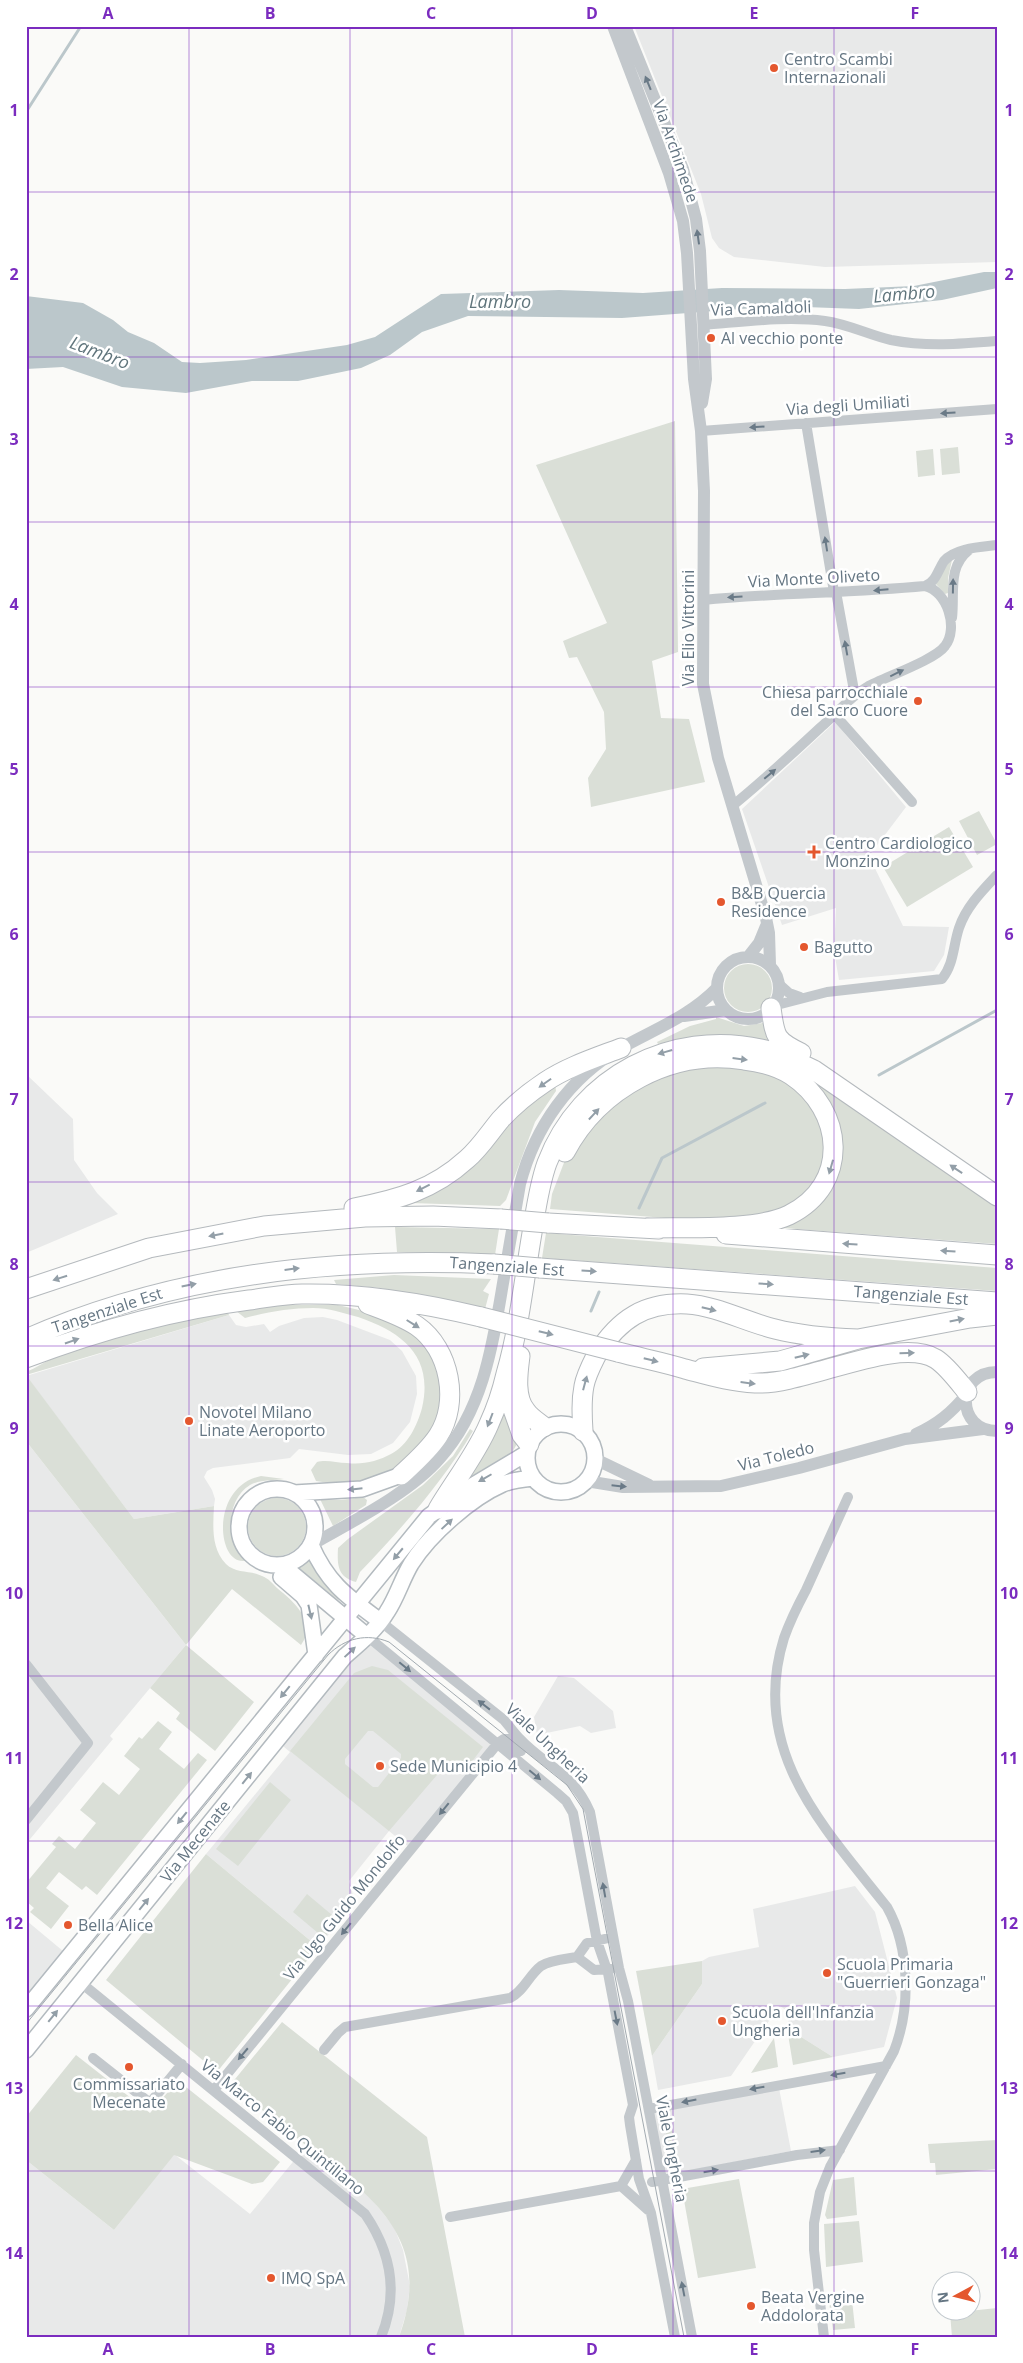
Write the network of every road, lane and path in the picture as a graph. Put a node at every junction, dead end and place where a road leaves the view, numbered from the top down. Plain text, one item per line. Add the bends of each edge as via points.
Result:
1 (613, 26) edge
2 (625, 26) edge
3 (695, 285) junction
4 (699, 322) junction
5 (997, 340) edge
6 (997, 410) edge
7 (806, 423) junction
8 (702, 431) junction
9 (997, 545) edge
10 (970, 549) junction
11 (925, 586) junction
12 (835, 592) junction
13 (703, 600) junction
14 (950, 629) junction
15 (855, 696) junction
16 (835, 715) junction
17 (912, 802) dead end
18 (732, 806) junction
19 (997, 875) edge
20 (766, 926) junction
21 (748, 956) junction
22 (770, 965) junction
23 (779, 984) junction
24 (717, 988) junction
25 (800, 997) junction
26 (772, 1007) junction
27 (726, 1010) junction
28 (684, 1016) junction
29 (621, 1048) junction
30 (912, 1139) junction
31 (997, 1196) edge
32 (264, 1226) junction
33 (647, 1228) junction
34 (997, 1255) edge
35 (26, 1289) edge
36 (353, 1296) junction
37 (997, 1302) edge
38 (997, 1315) edge
39 (26, 1339) edge
40 (858, 1339) junction
41 (26, 1358) edge
42 (684, 1368) junction
43 (997, 1372) edge
44 (506, 1374) junction
45 (966, 1393) junction
46 (466, 1420) junction
47 (544, 1427) junction
48 (983, 1429) junction
49 (583, 1431) junction
50 (997, 1431) edge
51 (905, 1439) junction
52 (528, 1448) junction
53 (595, 1459) junction
54 (401, 1475) junction
55 (533, 1478) junction
56 (586, 1481) junction
57 (652, 1486) junction
58 (294, 1493) junction
59 (848, 1497) dead end
60 (438, 1509) junction
61 (311, 1545) junction
62 (266, 1564) junction
63 (282, 1565) junction
64 (357, 1604) junction
65 (346, 1618) junction
66 (380, 1621) junction
67 (367, 1636) junction
68 (316, 1655) junction
69 (26, 1664) edge
70 (519, 1739) junction
71 (498, 1743) junction
72 (587, 1804) junction
73 (573, 1813) junction
74 (26, 1820) edge
75 (614, 1938) junction
76 (597, 1941) junction
77 (577, 1957) junction
78 (619, 1968) junction
79 (607, 1970) junction
80 (80, 1982) junction
81 (26, 2009) edge
82 (26, 2050) edge
83 (324, 2050) dead end
84 (93, 2058) dead end
85 (182, 2064) junction
86 (886, 2066) junction
87 (214, 2090) junction
88 (648, 2109) junction
89 (840, 2150) junction
90 (636, 2160) junction
91 (657, 2181) junction
92 (621, 2186) junction
93 (650, 2213) junction
94 (450, 2217) dead end
95 (381, 2337) edge
96 (675, 2337) edge
97 (692, 2337) edge
98 (824, 2337) edge

1 - 3 street, Via Archimede via 676,194
3 -> 2 street, Via Archimede via 700,251 690,190
3 - 4 street, Via Archimede
4 - 5 street, Via Camaldoli via 805,319 827,321 910,343 938,345
4 - 8 street, Via Elio Vittorini via 694,379
6 -> 7 street, Via degli Umiliati
7 -> 8 street, Via degli Umiliati
12 -> 7 street
8 - 13 street, Via Elio Vittorini
9 - 10 street
10 - 11 street via 947,559 932,582
14 -> 10 street via 954,576 960,560
11 -> 12 street, Via Monte Oliveto
11 - 14 street via 936,590 942,598
12 -> 13 street, Via Monte Oliveto
15 -> 12 street
13 - 18 street, Via Elio Vittorini via 705,699
15 -> 14 street via 940,651 947,643
15 - 16 street
16 - 17 street
18 -> 16 street
18 - 20 street, Via Elio Vittorini
19 - 25 street via 971,904 959,927 949,970 942,979
20 - 21 street via 759,943
20 - 22 street, Via Elio Vittorini
21 - 22 street
21 - 24 street via 726,966 719,976
22 - 23 street
23 - 25 street
23 - 26 street
24 - 27 street
24 - 28 street
25 - 26 street
26 - 27 street via 760,1016 748,1019 736,1017
26 - 30 highway via 773,1030 780,1042 874,1101 904,1126
27 - 28 street
28 - 29 street
29 -> 32 highway via 545,1082 503,1117 468,1158 420,1191 394,1201
29 - 46 street via 573,1086 555,1106 532,1144 520,1184 490,1358
31 -> 30 highway
30 -> 44 highway via 814,1070 762,1049 731,1044 699,1045 666,1051 617,1074 578,1110 547,1163 538,1194
32 - 33 highway, bridge via 365,1217 433,1216
32 -> 35 highway via 149,1248
34 -> 33 highway
47 -> 33 highway via 521,1402 518,1379 522,1336 550,1183 570,1143 594,1113 638,1078 684,1061 709,1058 736,1058 775,1067 797,1079 816,1098 832,1129 832,1164 827,1179 807,1204 788,1215 742,1225
41 -> 36 highway via 92,1334 173,1312 300,1294
36 -> 42 highway, bridge via 436,1306
36 -> 54 highway via 417,1326 433,1342 447,1371 450,1387 445,1423 433,1443
39 -> 37 highway, Tangenziale Est, bridge via 59,1325 182,1286 299,1268 363,1263 494,1264
40 -> 38 highway
42 -> 40 highway via 780,1361
49 -> 40 highway via 584,1384 595,1359 608,1337 621,1324 632,1315 650,1308 689,1304 799,1335
42 -> 45 highway via 717,1379 756,1384 807,1377 892,1353 914,1352 937,1359
43 - 45 street via 979,1376
44 - 52 highway via 511,1406
44 -> 60 highway via 488,1426
45 - 48 street via 968,1415
45 - 51 street via 949,1415 933,1427
46 - 54 street via 431,1454
46 - 61 street via 452,1443 427,1471
47 - 49 main road via 562,1423
47 - 52 main road, Via Mecenate
48 - 50 street
48 - 51 street
49 - 53 main road via 592,1444
51 - 57 street, Via Toledo via 721,1486
52 - 55 main road via 527,1462
52 -> 60 main road, Via Mecenate
53 - 56 main road
53 - 57 street
54 -> 58 main road via 362,1489
55 - 56 main road via 544,1488 561,1492 575,1489
66 -> 55 main road, Via Mecenate via 388,1612 412,1562 432,1538 462,1510 492,1489
56 -> 57 street, Via Toledo via 623,1487
58 - 61 main road via 313,1513 315,1532
58 - 62 main road via 280,1489 264,1492 248,1502 241,1515 242,1543 254,1558
59 - 86 street via 784,1639 776,1682 777,1716 785,1755 806,1801 887,1907 897,1925 902,1944 906,2001 901,2034
60 -> 64 main road, Via Mecenate
61 - 63 main road via 298,1560
61 - 64 main road via 323,1570
62 - 63 main road
62 -> 68 main road via 306,1600
63 - 65 main road
64 - 65 main road, Via Mecenate
64 - 66 main road
65 - 67 main road
65 - 68 main road, Via Mecenate
66 - 67 main road, Via Mecenate
70 -> 66 street, Viale Ungheria via 504,1720
67 -> 71 street, Viale Ungheria
80 -> 67 main road, Via Mecenate via 345,1656
68 -> 81 main road, Via Mecenate
69 - 74 street via 88,1743
70 - 71 street via 504,1739
70 - 72 street, Viale Ungheria via 574,1783
71 -> 73 street, Viale Ungheria via 557,1792
71 -> 87 street, Via Ugo Guido Mondolfo
72 - 73 street
75 -> 72 street, Viale Ungheria
73 - 76 street, Viale Ungheria
75 - 76 street
75 - 78 street, Viale Ungheria
76 - 77 street via 587,1943
76 - 79 street, Viale Ungheria
77 - 79 street via 594,1970
77 - 83 street via 540,1967 510,1998 345,2027
78 - 79 street
78 - 88 street, Viale Ungheria
79 -> 90 street, Viale Ungheria via 633,2105 629,2117
82 -> 80 main road, Via Mecenate
80 - 85 street, Via Marco Fabio Quintiliano
84 - 85 street via 150,2103
85 - 87 street, Via Marco Fabio Quintiliano
86 -> 88 street
86 - 89 street
87 - 95 street, Via Marco Fabio Quintiliano via 352,2202 374,2227 391,2275 390,2307
88 - 91 street, Viale Ungheria
91 -> 89 street
89 - 98 street via 822,2185 814,2223 815,2275
90 - 92 street
90 - 93 street, Viale Ungheria
97 -> 91 street, Viale Ungheria
92 - 93 street via 643,2203
92 - 94 street
93 - 96 street, Viale Ungheria

